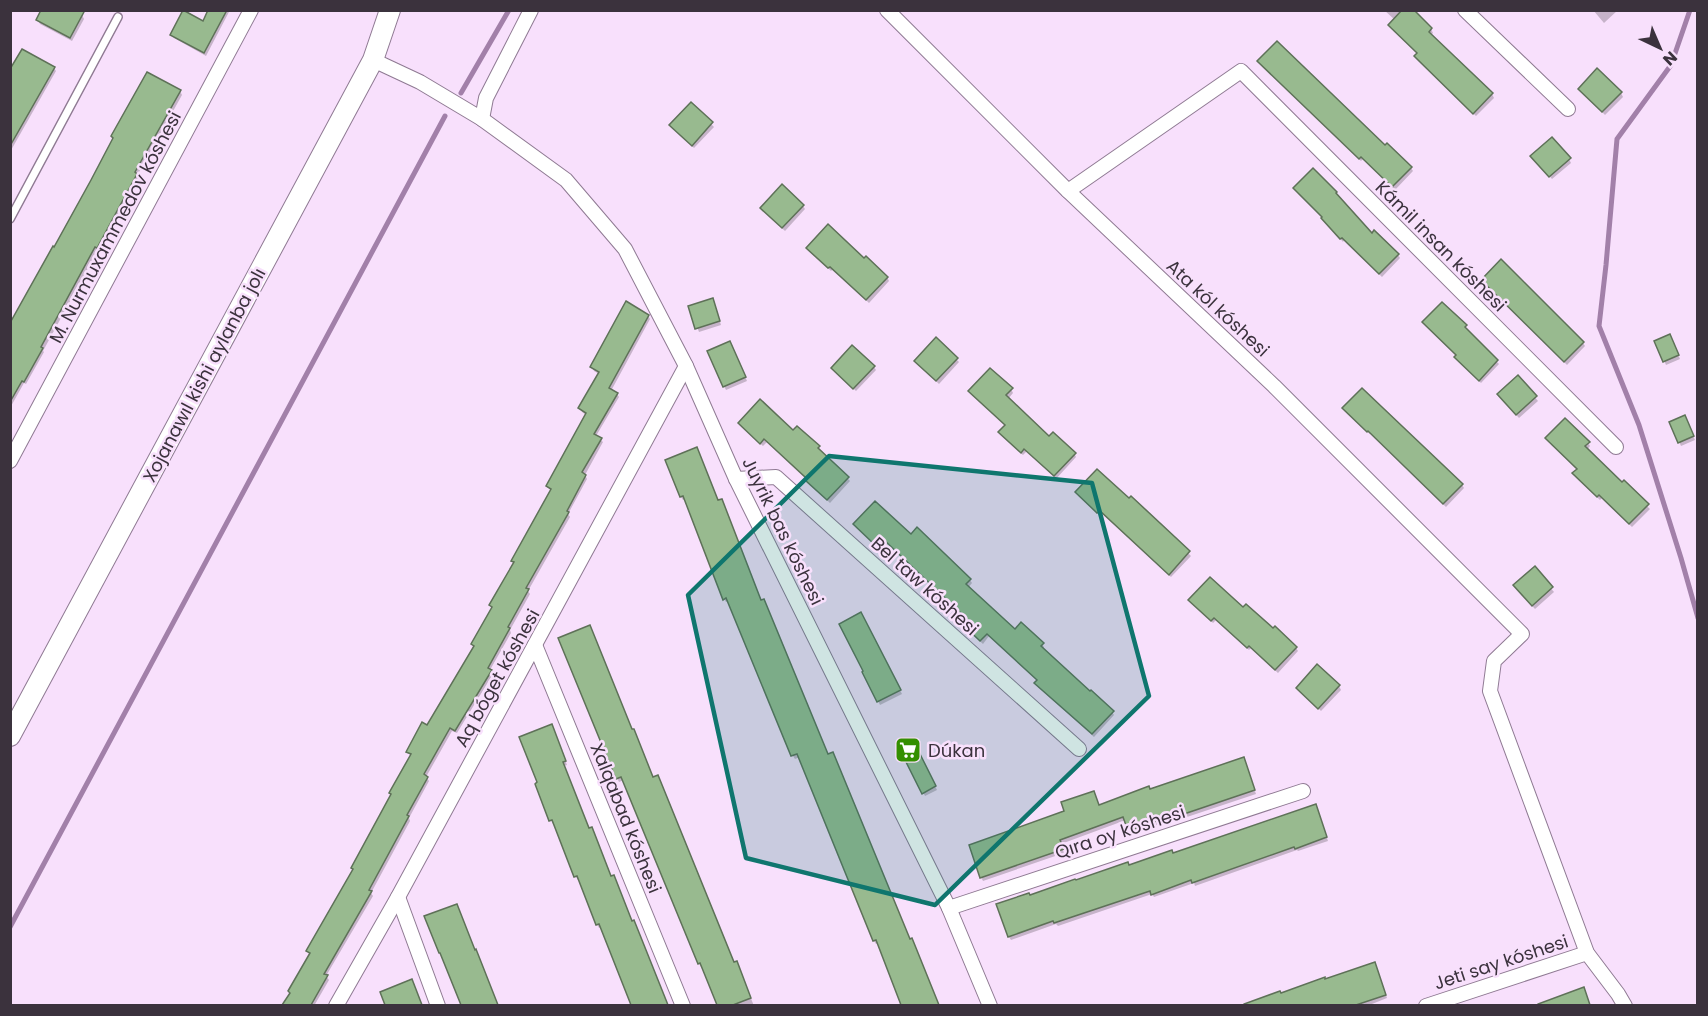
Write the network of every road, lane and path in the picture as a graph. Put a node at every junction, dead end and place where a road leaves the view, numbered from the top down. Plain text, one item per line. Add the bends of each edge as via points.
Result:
1 (251, 10) edge
2 (390, 10) edge
3 (531, 10) edge
4 (887, 10) edge
5 (1465, 10) edge
6 (118, 17) dead end
7 (373, 60) junction
8 (1568, 109) dead end
9 (482, 119) junction
10 (1068, 191) junction
11 (10, 219) edge
12 (686, 366) junction
13 (1616, 447) dead end
14 (10, 461) edge
15 (736, 479) junction
16 (535, 645) junction
17 (10, 736) edge
18 (1079, 749) dead end
19 (1303, 791) dead end
20 (398, 897) junction
21 (949, 908) junction
22 (1587, 953) junction
23 (336, 1005) edge
24 (438, 1005) edge
25 (683, 1005) edge
26 (990, 1005) edge
27 (1426, 1005) edge
28 (1625, 1005) edge

1 - 14 street, M. Nurmuxammedov kóshesi
2 - 7 main road, Xojanawıl kishi aylanba jolı
3 - 9 street via 486,98
4 - 10 street, Ata kól kóshesi
5 - 8 street
6 - 11 lane
7 - 9 street, Juyrik bas kóshesi via 420,82
7 - 17 main road, Xojanawıl kishi aylanba jolı
9 - 12 street, Juyrik bas kóshesi via 566,180 625,249
10 - 13 street, Kámil insan kóshesi via 1241,71
10 - 22 street, Ata kól kóshesi via 1274,386 1522,634 1494,661 1490,691
12 - 15 street, Juyrik bas kóshesi
12 - 16 street, Aq bóget kóshesi
15 - 18 street, Bel taw kóshesi via 776,477
15 - 21 street, Juyrik bas kóshesi
16 - 20 street, Aq bóget kóshesi
16 - 25 street, Xalqabad kóshesi
19 - 21 street, Qıra oy kóshesi
20 - 23 street, Aq bóget kóshesi
20 - 24 street
21 - 26 street, Juyrik bas kóshesi
22 - 27 street, Jeti say kóshesi
22 - 28 street

